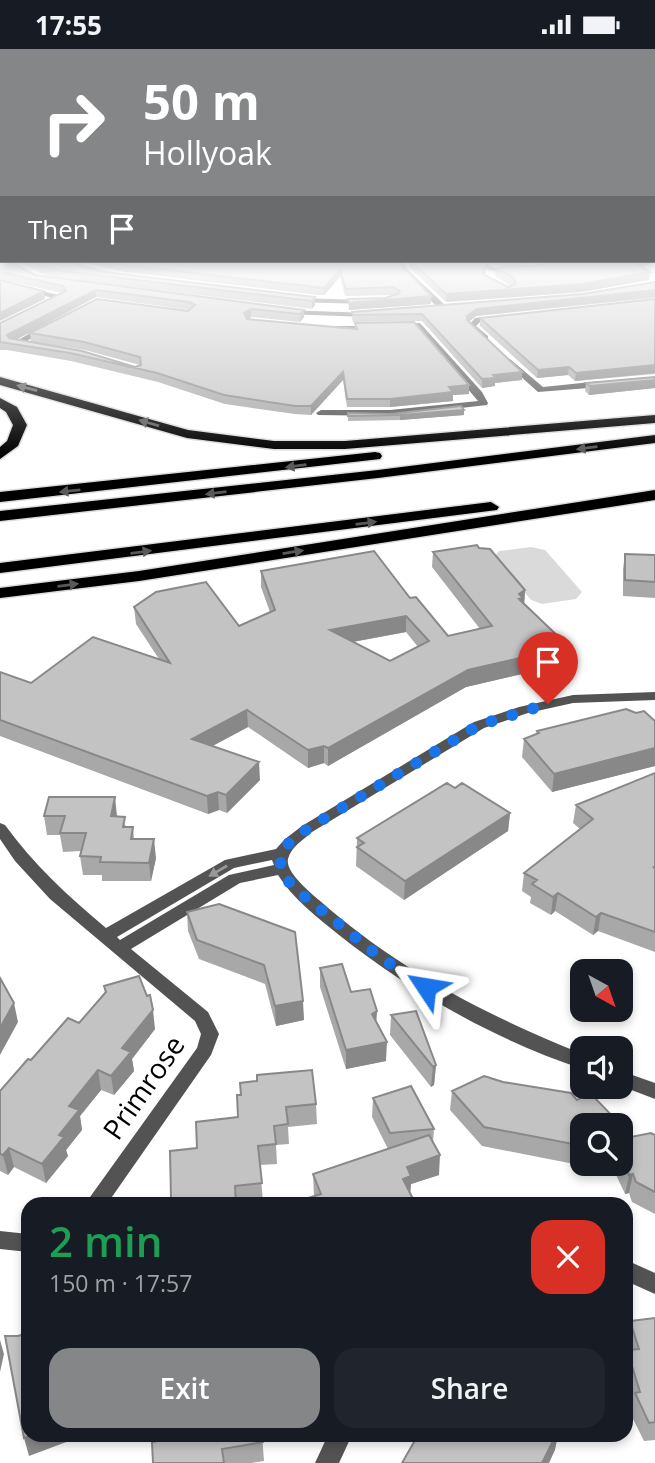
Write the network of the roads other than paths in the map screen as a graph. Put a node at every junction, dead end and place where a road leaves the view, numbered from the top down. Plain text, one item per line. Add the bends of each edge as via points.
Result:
1 (320, 324) edge
2 (474, 324) edge
3 (50, 326) edge
4 (491, 344) edge
5 (38, 348) edge
6 (501, 353) edge
7 (0, 381) edge
8 (617, 383) edge
9 (0, 401) edge
10 (321, 413) dead end
11 (655, 420) edge
12 (655, 439) edge
13 (0, 455) edge
14 (655, 485) edge
15 (655, 495) edge
16 (0, 497) edge
17 (0, 516) edge
18 (0, 568) edge
19 (0, 593) edge
20 (655, 696) edge
21 (0, 828) edge
22 (282, 861) junction
23 (114, 941) junction
24 (570, 1056) edge
25 (633, 1083) edge
26 (655, 1091) edge
27 (100, 1197) edge
28 (0, 1240) edge
29 (21, 1242) edge
30 (633, 1273) edge
31 (655, 1284) edge
32 (337, 1442) edge
33 (327, 1463) edge

1 - 10 street via 319,328 417,325 484,403 390,413
2 - 4 street
3 - 5 street via 15,344
6 - 8 street via 541,390
11 -> 7 highway via 345,445 274,445 187,434
9 - 13 highway via 20,425 13,443
11 -> 16 highway
12 -> 17 highway
18 -> 14 highway
19 -> 15 highway via 139,576
20 - 22 street via 573,699 479,725 307,829 288,844
21 - 23 street, Primrose via 56,895
22 - 23 street
22 - 24 street via 284,877 300,893 380,957 449,1001
23 - 27 street, Primrose via 202,1017 210,1034 205,1050
25 - 26 street
28 - 29 street
30 - 31 street
32 - 33 street

